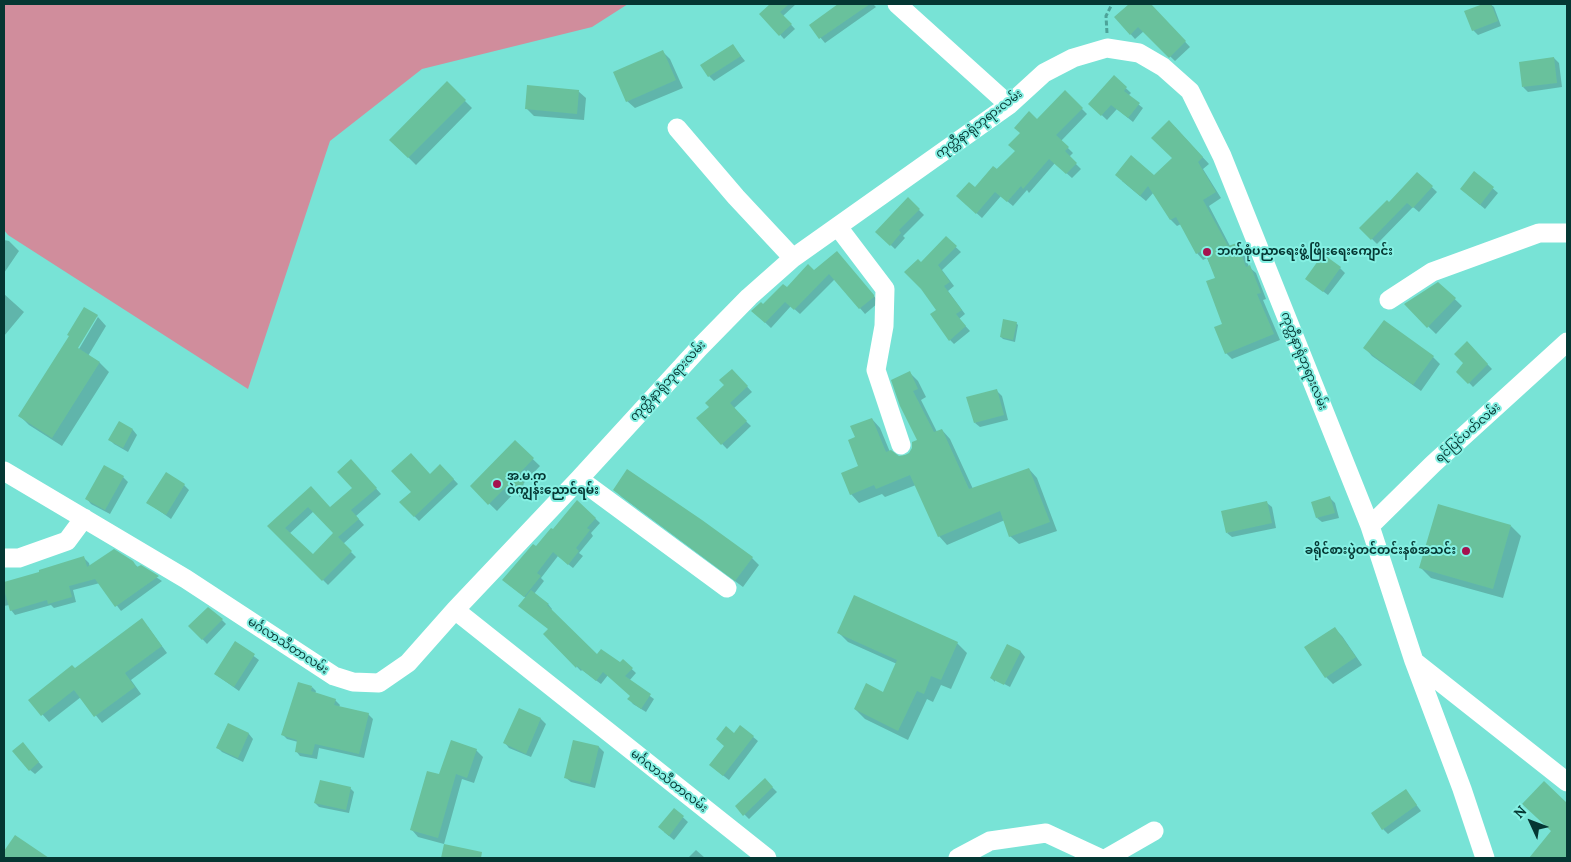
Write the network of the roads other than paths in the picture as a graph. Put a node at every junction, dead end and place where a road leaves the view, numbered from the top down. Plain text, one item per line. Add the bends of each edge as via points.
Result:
1 (897, 4) edge
2 (1008, 105) junction
3 (677, 128) dead end
4 (838, 227) junction
5 (1567, 233) edge
6 (793, 258) junction
7 (1389, 300) dead end
8 (1567, 342) edge
9 (901, 444) dead end
10 (4, 471) edge
11 (579, 479) junction
12 (84, 518) junction
13 (1370, 526) junction
14 (4, 558) edge
15 (727, 588) dead end
16 (455, 610) junction
17 (1414, 661) junction
18 (1567, 782) edge
19 (1154, 831) dead end
20 (767, 858) edge
21 (958, 858) edge
22 (1100, 858) edge
23 (1107, 858) edge
24 (1485, 858) edge

1 - 2 street
2 - 4 street, ကုတ္တီနာရုံဘုရားလမ်း
2 - 13 street, ကုတ္တီနာရုံဘုရားလမ်း via 1044,73 1073,58 1107,48 1139,53 1163,67 1190,91 1222,156
3 - 6 street
4 - 6 street, ကုတ္တီနာရုံဘုရားလမ်း
4 - 9 street via 885,289 884,326 876,370
5 - 7 street via 1539,233 1432,272
6 - 11 street, ကုတ္တီနာရုံဘုရားလမ်း via 700,347
8 - 13 street, ရင်ပြင်ပတ်လမ်း
10 - 12 street, မင်္ဂလာသီတာလမ်း
11 - 15 street
11 - 16 street, ကုတ္တီနာရုံဘုရားလမ်း
12 - 14 street via 67,541 19,558
12 - 16 street, မင်္ဂလာသီတာလမ်း via 186,579 334,676 353,682 379,683 408,663
13 - 17 street, ကုတ္တီနာရုံဘုရားလမ်း
16 - 20 street, မင်္ဂလာသီတာလမ်း
17 - 18 street
17 - 24 street, ကုတ္တီနာရုံဘုရားလမ်း
19 - 23 street
21 - 22 street via 990,841 1046,833

